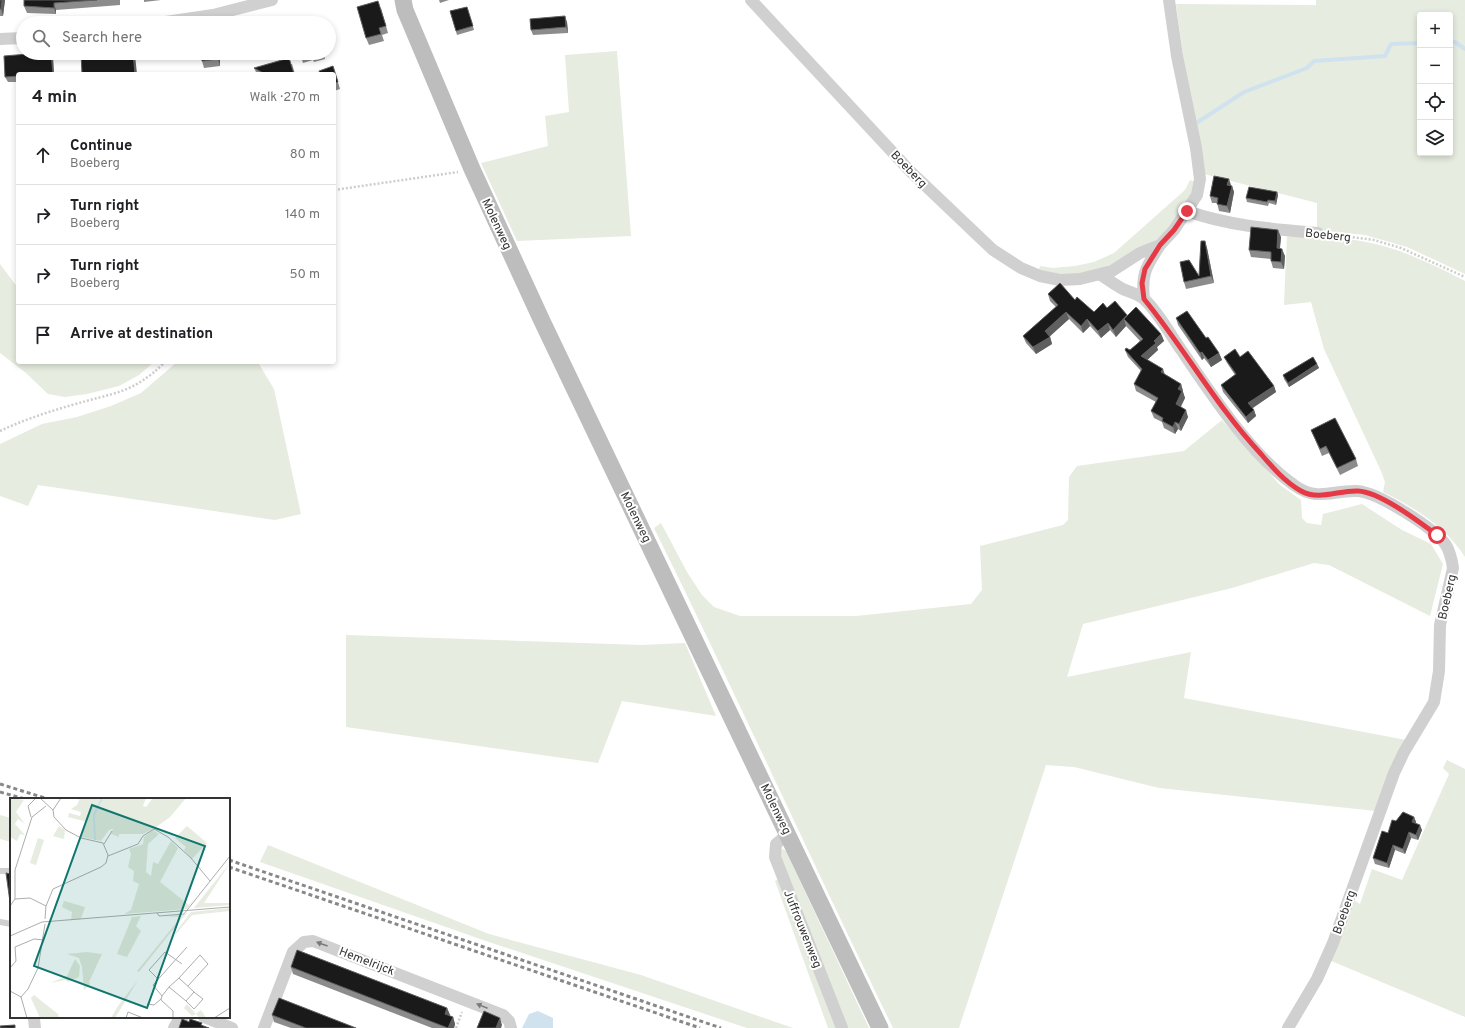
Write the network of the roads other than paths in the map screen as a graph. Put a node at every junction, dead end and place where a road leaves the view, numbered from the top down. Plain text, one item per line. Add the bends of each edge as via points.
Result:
1 (272, 0) edge
2 (751, 0) edge
3 (1169, 0) edge
4 (403, 3) edge
5 (239, 5) edge
6 (190, 16) edge
7 (16, 38) edge
8 (0, 39) edge
9 (1187, 211) junction
10 (1318, 233) road end
11 (1160, 245) junction
12 (1101, 274) junction
13 (1144, 299) junction
14 (788, 834) junction
15 (0, 922) edge
16 (10, 924) edge
17 (182, 1018) edge
18 (207, 1018) edge
19 (174, 1028) edge
20 (232, 1028) edge
21 (264, 1028) edge
22 (511, 1028) edge
23 (842, 1028) edge
24 (880, 1028) edge
25 (1288, 1028) edge

1 - 5 street
2 - 12 street, Boeberg via 911,172 993,250 1040,276 1060,280
3 - 9 street, Boeberg via 1200,179 1197,195
4 - 14 main road, Molenweg via 472,169
5 - 6 street
7 - 8 street
9 - 10 street, Boeberg via 1211,220
9 - 11 street, Boeberg
11 - 12 street, Boeberg via 1140,253 1112,271
11 - 13 street, Boeberg via 1145,269 1142,283
12 - 13 street via 1120,288
13 - 25 street, Boeberg via 1203,383 1249,442 1286,480 1313,495 1368,492 1406,513 1437,535 1447,547 1453,568 1440,625 1439,676 1434,702 1394,773 1333,943 1317,978
14 - 23 street, Juffrouwenweg via 776,844 775,858
14 - 24 main road, Molenweg
15 - 16 lane
17 - 19 street
18 - 20 street
22 -> 21 street, Hemelrijck via 504,1015 319,942 308,941 292,952

